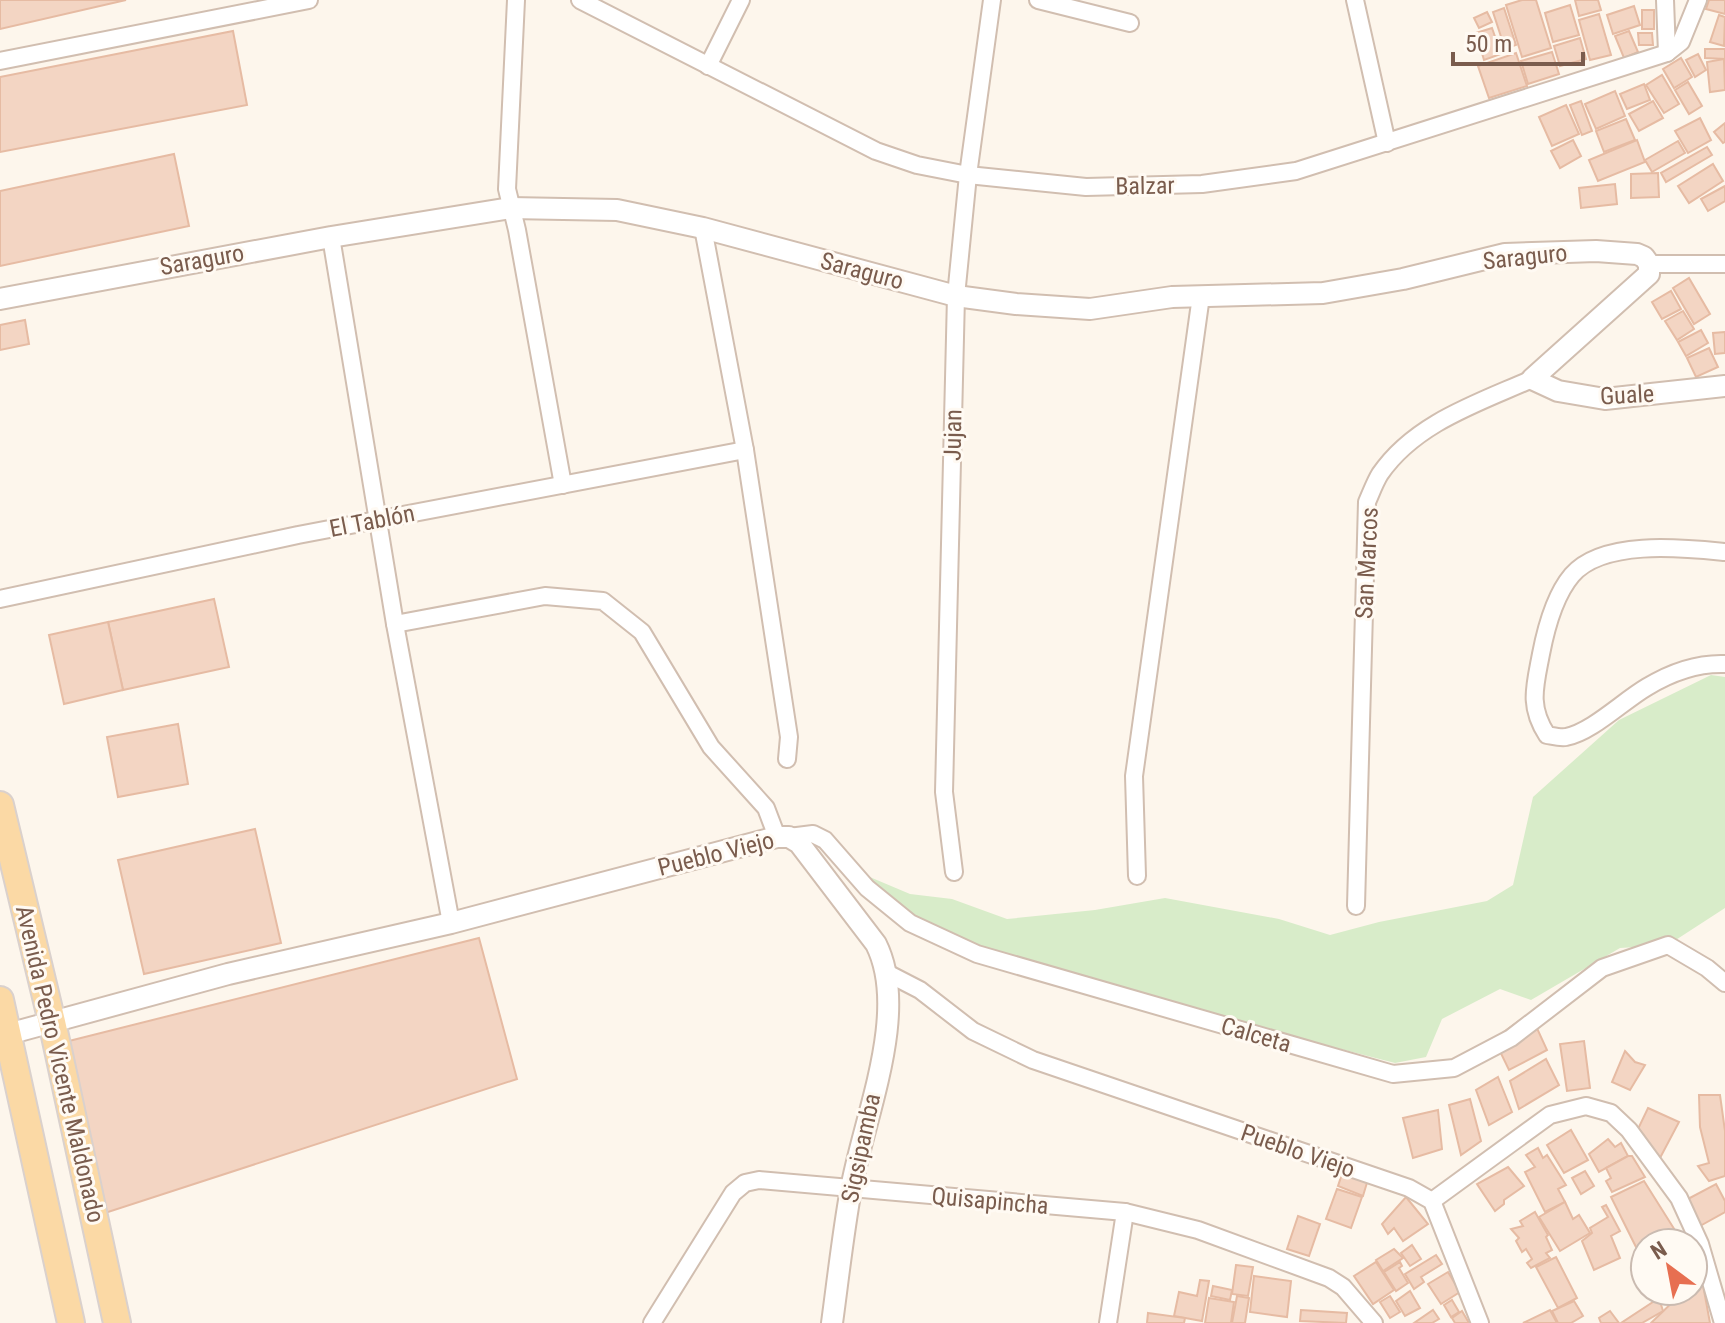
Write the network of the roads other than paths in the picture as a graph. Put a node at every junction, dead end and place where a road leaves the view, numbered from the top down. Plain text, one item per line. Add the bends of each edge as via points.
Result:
1 (309, 0) edge
2 (516, 0) edge
3 (580, 0) edge
4 (741, 0) edge
5 (992, 0) edge
6 (1038, 0) edge
7 (1355, 0) edge
8 (1665, 0) edge
9 (1698, 0) edge
10 (1130, 23) dead end
11 (1667, 53) junction
12 (0, 61) edge
13 (708, 66) junction
14 (1387, 143) junction
15 (968, 175) junction
16 (510, 208) junction
17 (703, 228) junction
18 (331, 237) junction
19 (1649, 264) junction
20 (1725, 264) edge
21 (956, 296) junction
22 (1201, 296) junction
23 (0, 299) edge
24 (1532, 379) junction
25 (1725, 386) edge
26 (745, 450) junction
27 (563, 485) junction
28 (379, 519) junction
29 (1725, 552) edge
30 (0, 599) edge
31 (395, 624) junction
32 (1725, 664) edge
33 (787, 759) dead end
34 (0, 805) edge
35 (783, 837) junction
36 (954, 872) dead end
37 (1137, 876) dead end
38 (1356, 906) dead end
39 (451, 923) junction
40 (887, 973) junction
41 (1725, 983) edge
42 (0, 1000) edge
43 (52, 1022) junction
44 (8, 1034) junction
45 (851, 1189) junction
46 (1432, 1201) junction
47 (1125, 1212) junction
48 (1370, 1321) edge
49 (71, 1323) edge
50 (117, 1323) edge
51 (652, 1323) edge
52 (832, 1323) edge
53 (1108, 1323) edge
54 (1480, 1323) edge
55 (1723, 1323) edge

1 - 12 street
2 - 16 street
3 - 13 street, Balzar
4 - 13 street
5 - 15 street, Jujan
6 - 10 street
7 - 14 street
8 - 11 street
9 - 11 street via 1681,42
11 - 14 street, Balzar
13 - 15 street, Balzar via 876,151
14 - 15 street, Balzar via 1296,171 1202,184 1086,187
15 - 21 street, Jujan
16 - 17 street, Saraguro via 617,210
16 - 18 street, Saraguro
16 - 27 street
17 - 21 street, Saraguro
17 - 26 street
18 - 23 street, Saraguro
18 - 28 street
19 - 20 street, Saraguro
19 - 22 street, Saraguro via 1637,254 1596,251 1505,254 1323,293
19 - 24 street, San Marcos via 1649,274
21 - 22 street, Saraguro via 1090,309
21 - 36 street, Jujan via 944,792
22 - 37 street via 1134,776
24 - 25 street, Guale via 1558,391 1605,399
24 - 38 street, San Marcos via 1424,431 1379,475 1367,502
26 - 27 street, El Tablón
26 - 33 street via 789,737
27 - 28 street, El Tablón
28 - 30 street, El Tablón
28 - 31 street
29 - 32 street via 1666,546 1628,550 1573,573 1556,602 1543,643 1533,696 1537,719 1547,735 1564,738 1649,685 1698,666
31 - 35 street via 545,596 603,601 642,632 711,747 766,808
31 - 39 street
34 - 43 main road, Avenida Pedro Vicente Maldonado
35 - 39 street, Pueblo Viejo
35 - 40 street, Pueblo Viejo via 799,843 876,944
35 - 41 street, Calceta via 813,834 825,840 867,888 910,923 977,954 1393,1074 1454,1068 1511,1038 1602,968 1668,945
39 - 43 street, Pueblo Viejo via 228,974
40 - 45 street, Sigsipamba via 887,1032
40 - 46 street, Pueblo Viejo via 920,990 973,1031 1033,1060 1409,1188
42 - 44 main road, Avenida Pedro Vicente Maldonado
43 - 44 street, Pueblo Viejo
43 - 50 main road, Avenida Pedro Vicente Maldonado
44 - 49 main road, Avenida Pedro Vicente Maldonado
45 - 47 street, Quisapincha
45 - 51 street, Quisapincha via 745,1183 733,1193
45 - 52 street, Sigsipamba
46 - 54 street
46 - 55 street via 1550,1115 1586,1106 1611,1113 1679,1198 1700,1244
47 - 48 street, Quisapincha via 1198,1230 1329,1278
47 - 53 street

